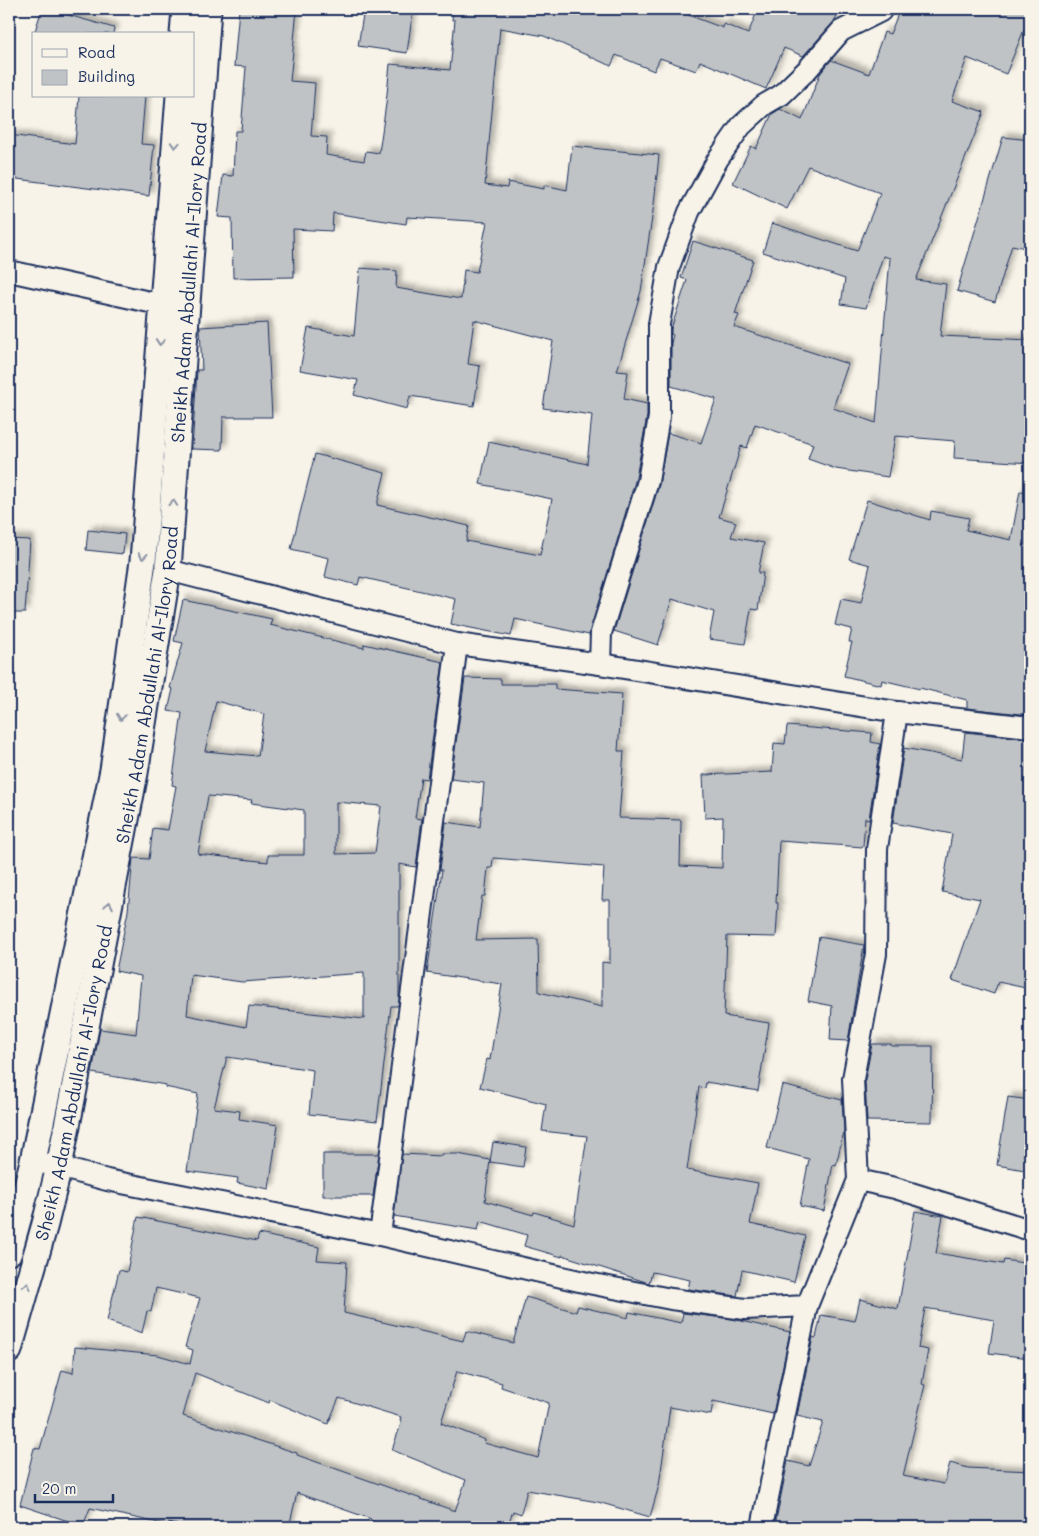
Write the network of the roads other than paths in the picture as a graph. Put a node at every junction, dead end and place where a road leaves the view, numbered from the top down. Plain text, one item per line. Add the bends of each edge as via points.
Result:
1 (185, 9) edge
2 (208, 9) edge
3 (882, 9) edge
4 (184, 32) edge
5 (179, 98) edge
6 (9, 271) edge
7 (163, 305) junction
8 (168, 570) junction
9 (457, 644) junction
10 (600, 664) junction
11 (897, 712) junction
12 (1030, 727) edge
13 (33, 1161) junction
14 (59, 1167) junction
15 (858, 1180) junction
16 (1030, 1230) edge
17 (380, 1235) junction
18 (9, 1252) edge
19 (807, 1306) junction
20 (9, 1350) edge
21 (762, 1527) edge

1 - 4 street
8 -> 2 street, Sheikh Adam Abdullahi Al-Ilory Road
3 - 10 street via 841,31 782,95 764,105 741,126 718,159 689,212 669,267 659,324 660,418 648,481 602,633
5 -> 7 street, Sheikh Adam Abdullahi Al-Ilory Road
6 - 7 street
7 -> 13 street, Sheikh Adam Abdullahi Al-Ilory Road via 143,561 114,770
8 - 9 street
14 -> 8 street, Sheikh Adam Abdullahi Al-Ilory Road via 134,773
9 - 10 street
9 - 17 street
10 - 11 street
11 - 12 street
11 - 15 street via 877,849 876,954 853,1078
13 - 14 street
13 - 18 street, Sheikh Adam Abdullahi Al-Ilory Road
14 - 17 street via 107,1180
20 -> 14 street, Sheikh Adam Abdullahi Al-Ilory Road
15 - 16 street via 895,1188
15 - 19 street
17 - 19 street via 671,1299 744,1309
19 - 21 street

